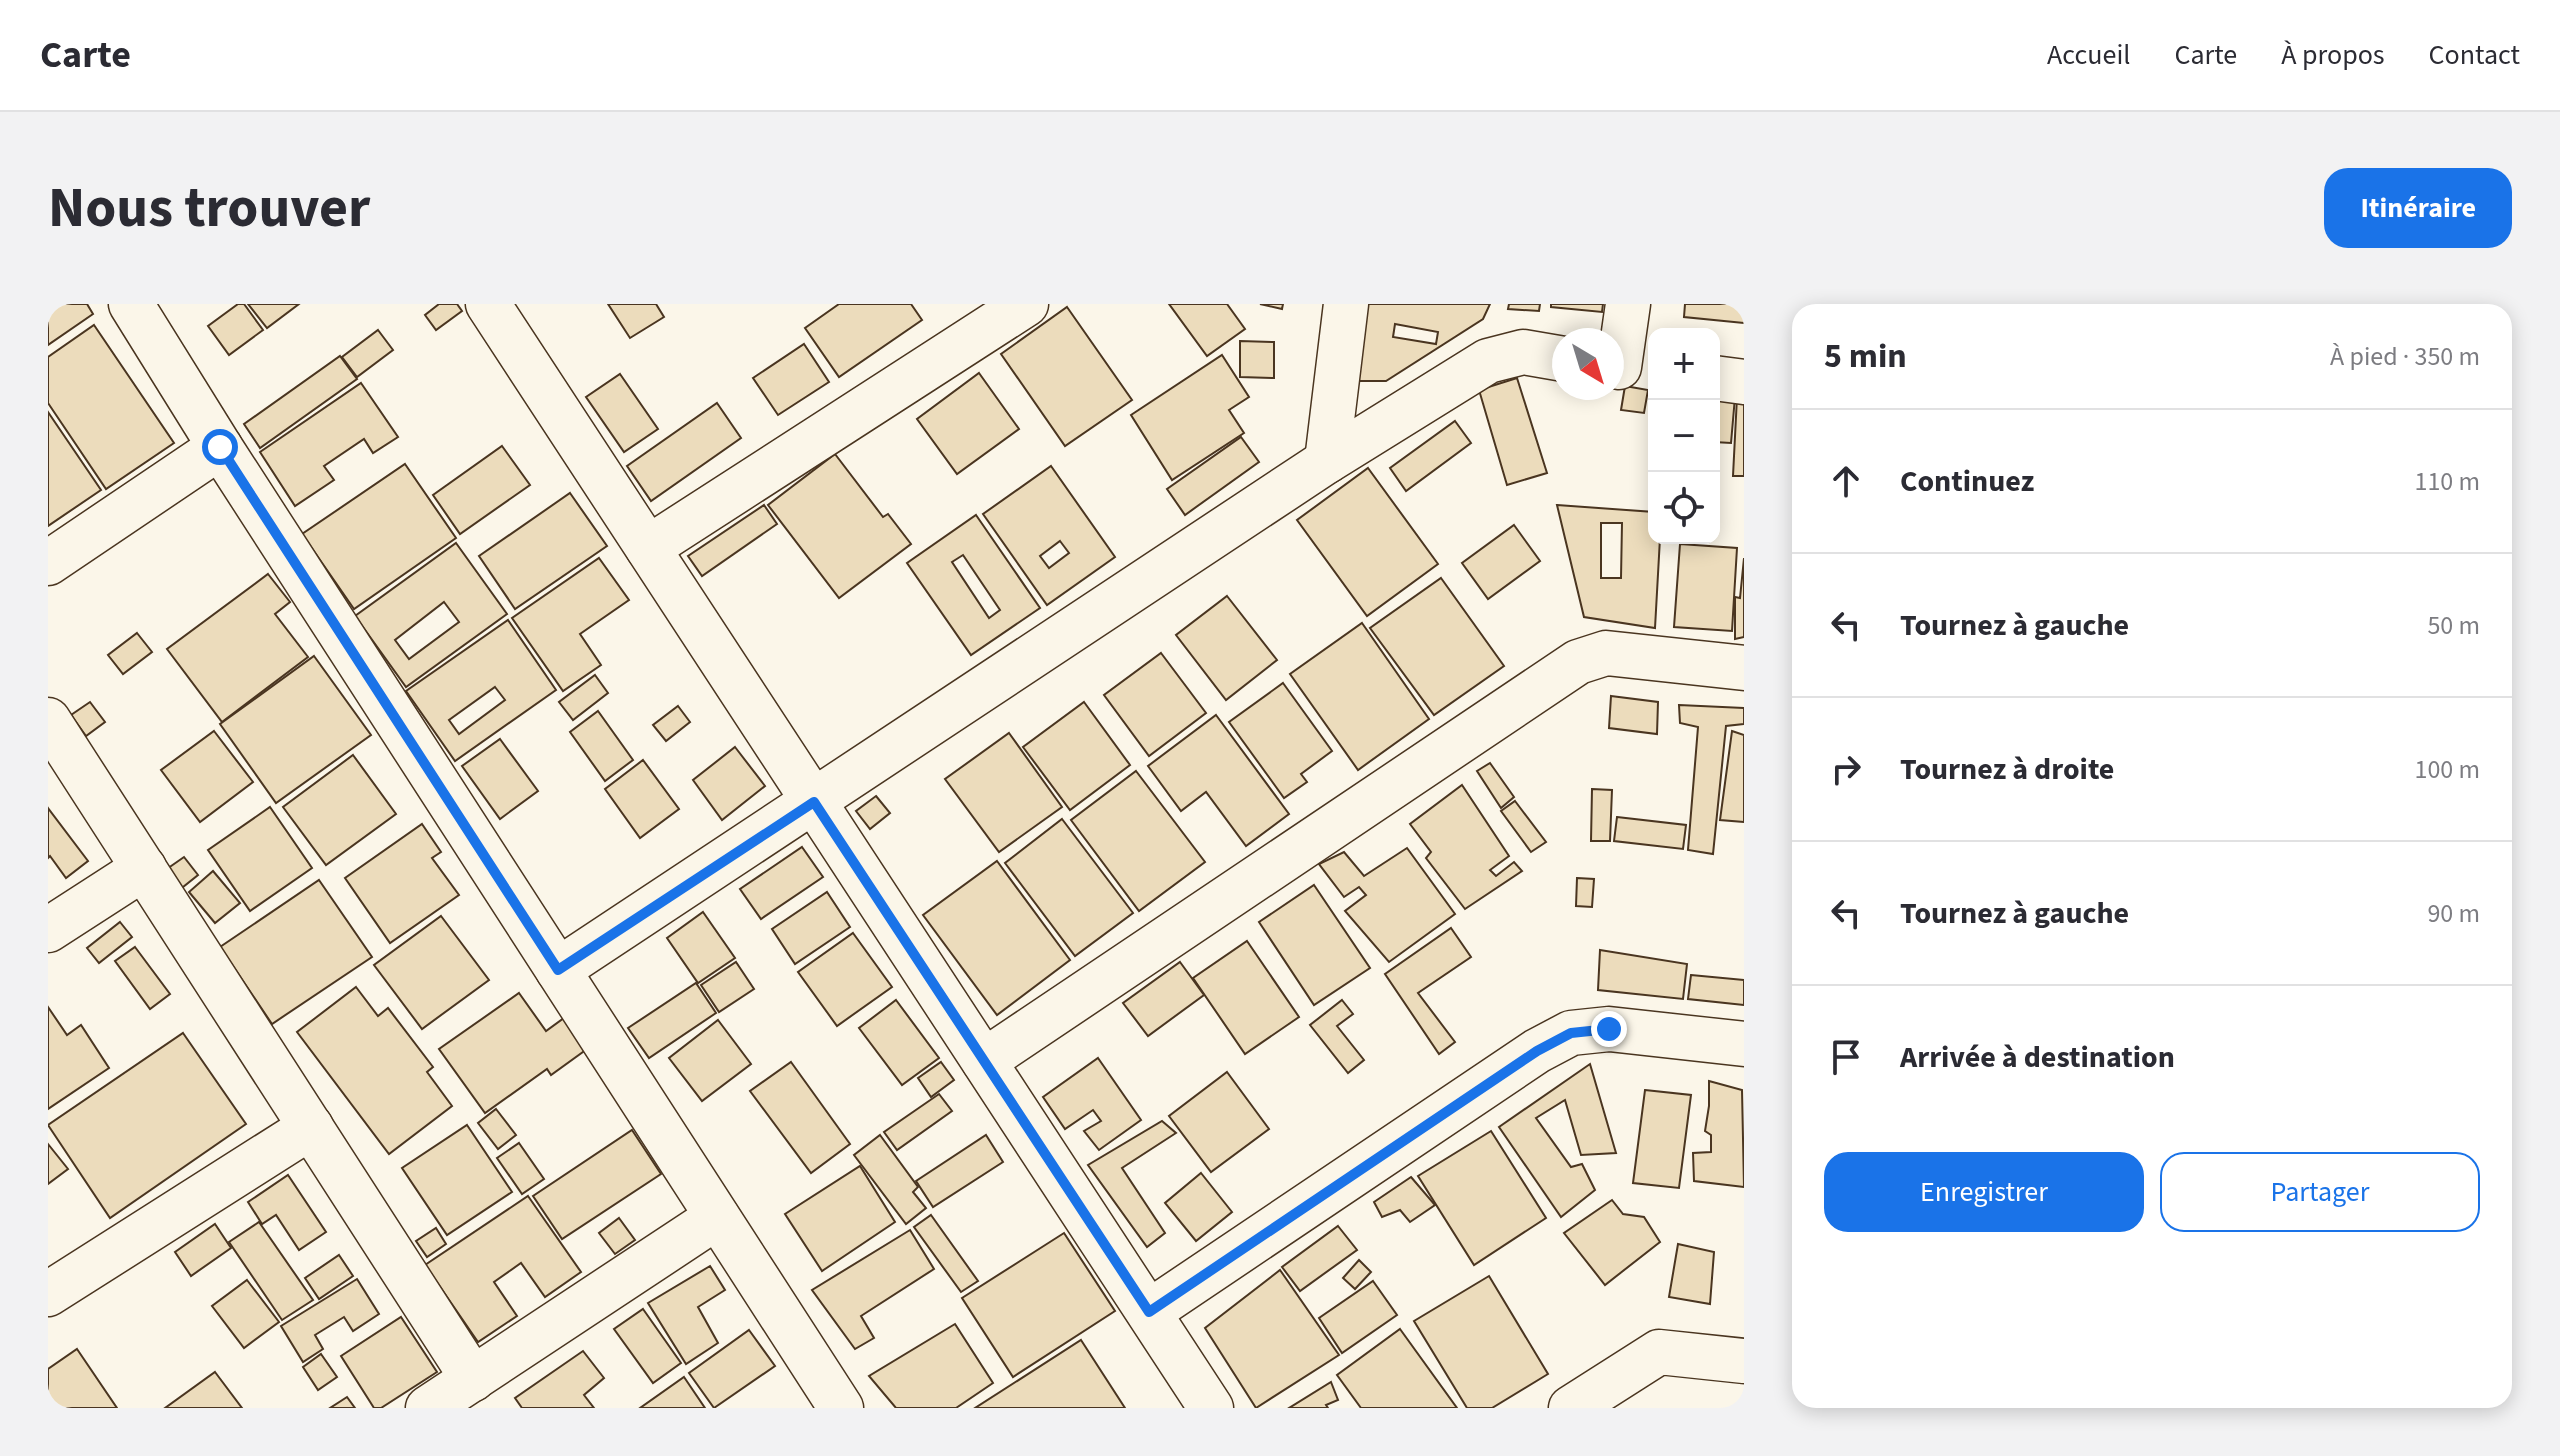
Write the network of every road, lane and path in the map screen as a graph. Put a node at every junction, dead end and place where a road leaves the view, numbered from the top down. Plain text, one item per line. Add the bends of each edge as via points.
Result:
1 (131, 304) edge
2 (488, 304) edge
3 (1026, 304) edge
4 (1346, 304) edge
5 (1628, 304) edge
6 (1552, 357) edge
7 (1628, 368) edge
8 (1720, 379) edge
9 (1744, 382) edge
10 (220, 447) junction
11 (1327, 461) junction
12 (648, 548) junction
13 (48, 563) edge
14 (1744, 668) edge
15 (48, 720) edge
16 (814, 802) junction
17 (144, 868) junction
18 (48, 930) edge
19 (558, 970) junction
20 (1744, 1044) edge
21 (984, 1061) junction
22 (311, 1127) junction
23 (717, 1217) junction
24 (48, 1294) edge
25 (1149, 1312) junction
26 (1744, 1361) edge
27 (473, 1379) junction
28 (428, 1408) edge
29 (841, 1408) edge
30 (1211, 1408) edge
31 (1571, 1408) edge

1 - 10 street
2 - 12 street
3 - 12 street
4 - 11 street
5 - 7 street
6 - 11 street via 1523,352 1488,361
8 - 9 street
10 - 13 street
10 - 19 street
11 - 16 street
12 - 16 street
14 - 21 street via 1606,653 1578,662
15 - 17 street
16 - 19 street
16 - 21 street
17 - 18 street
17 - 22 street
19 - 23 street
20 - 25 street via 1609,1029 1571,1033
21 - 25 street
22 - 24 street
22 - 27 street
23 - 27 street
23 - 29 street
25 - 30 street
26 - 31 street via 1659,1352
27 - 28 street

